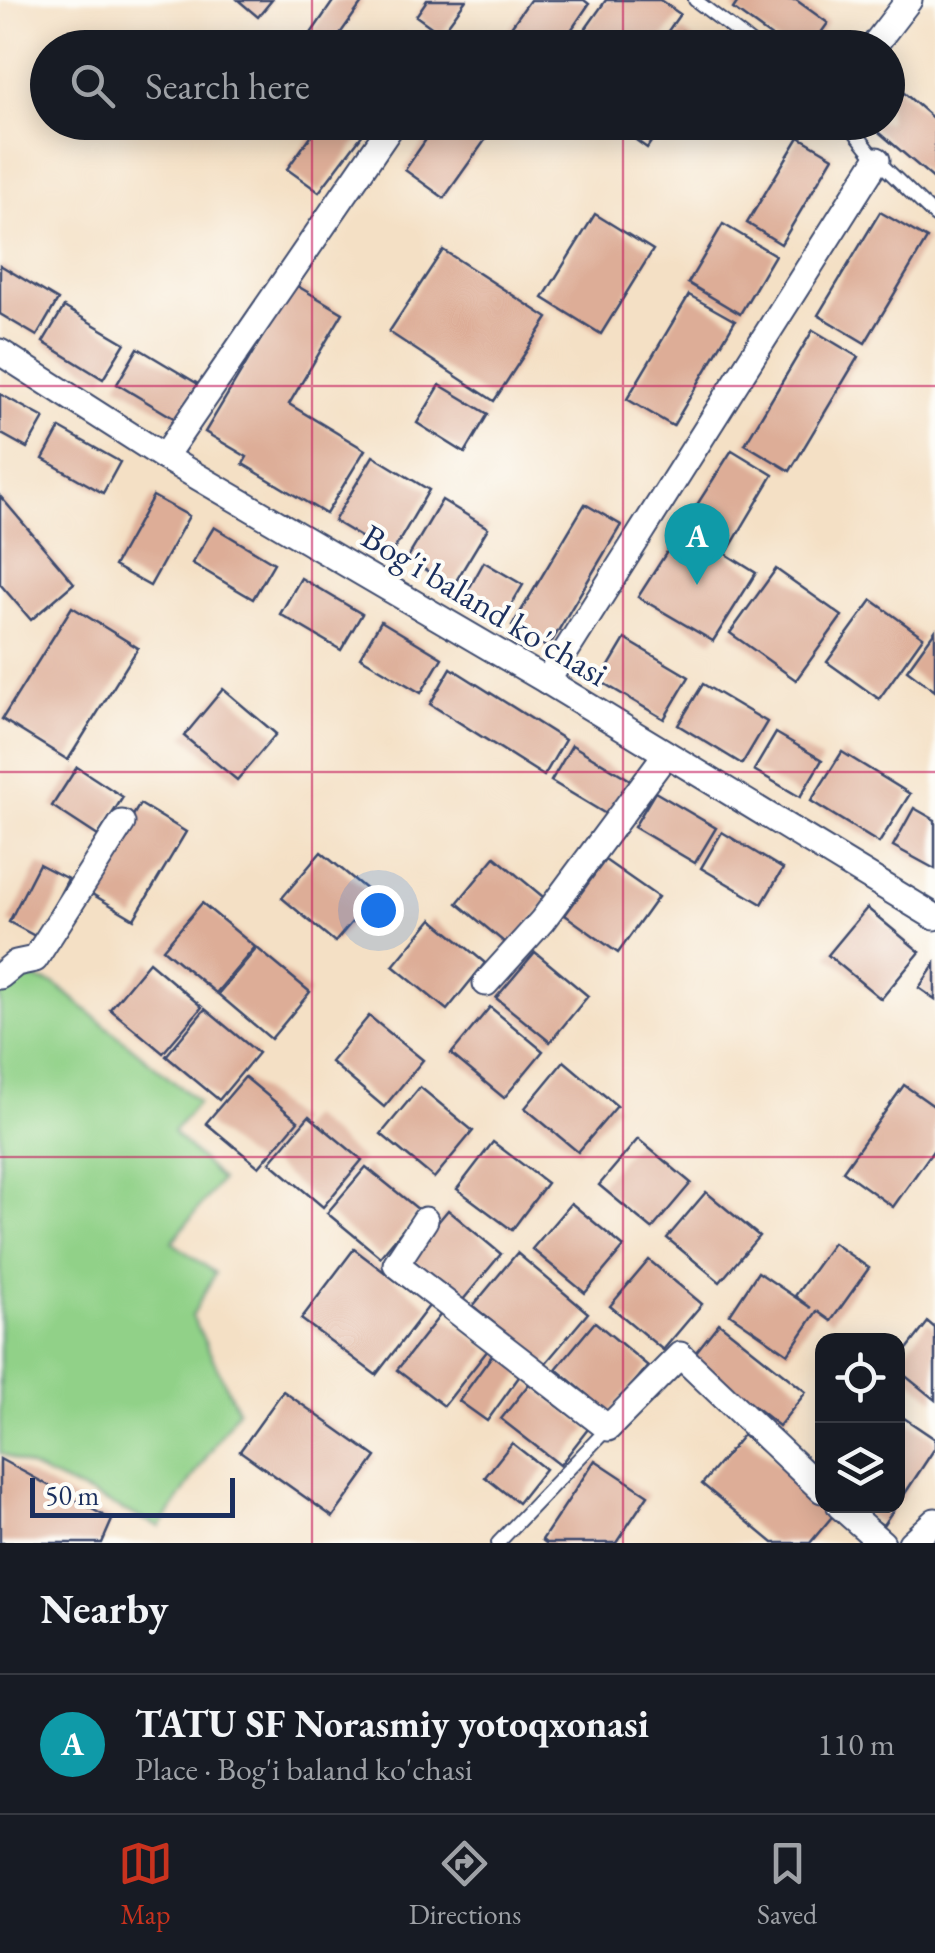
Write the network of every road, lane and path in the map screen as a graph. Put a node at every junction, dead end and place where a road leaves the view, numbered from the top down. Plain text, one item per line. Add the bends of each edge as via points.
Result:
1 (694, 0) edge
2 (909, 0) edge
3 (734, 30) edge
4 (886, 30) edge
5 (382, 140) edge
6 (861, 140) edge
7 (877, 160) junction
8 (935, 216) edge
9 (0, 352) edge
10 (164, 456) junction
11 (547, 680) junction
12 (666, 754) junction
13 (122, 823) dead end
14 (935, 917) edge
15 (0, 976) edge
16 (486, 984) dead end
17 (424, 1220) dead end
18 (608, 1428) junction
19 (815, 1483) edge
20 (848, 1513) edge
21 (935, 1521) edge
22 (498, 1543) edge
23 (882, 1543) edge
24 (912, 1543) edge

1 - 3 lane
2 - 4 street
5 - 10 street
6 - 7 lane
7 - 8 lane
7 - 11 street
9 - 10 street, Bog'i baland ko'chasi
10 - 11 street, Bog'i baland ko'chasi
11 - 12 street, Bog'i baland ko'chasi
12 - 14 street, Bog'i baland ko'chasi
12 - 16 street via 554,906
13 - 15 street via 35,960 16,963
17 - 18 street via 396,1264
18 - 19 street via 680,1355
18 - 22 lane
20 - 23 street
21 - 24 street

